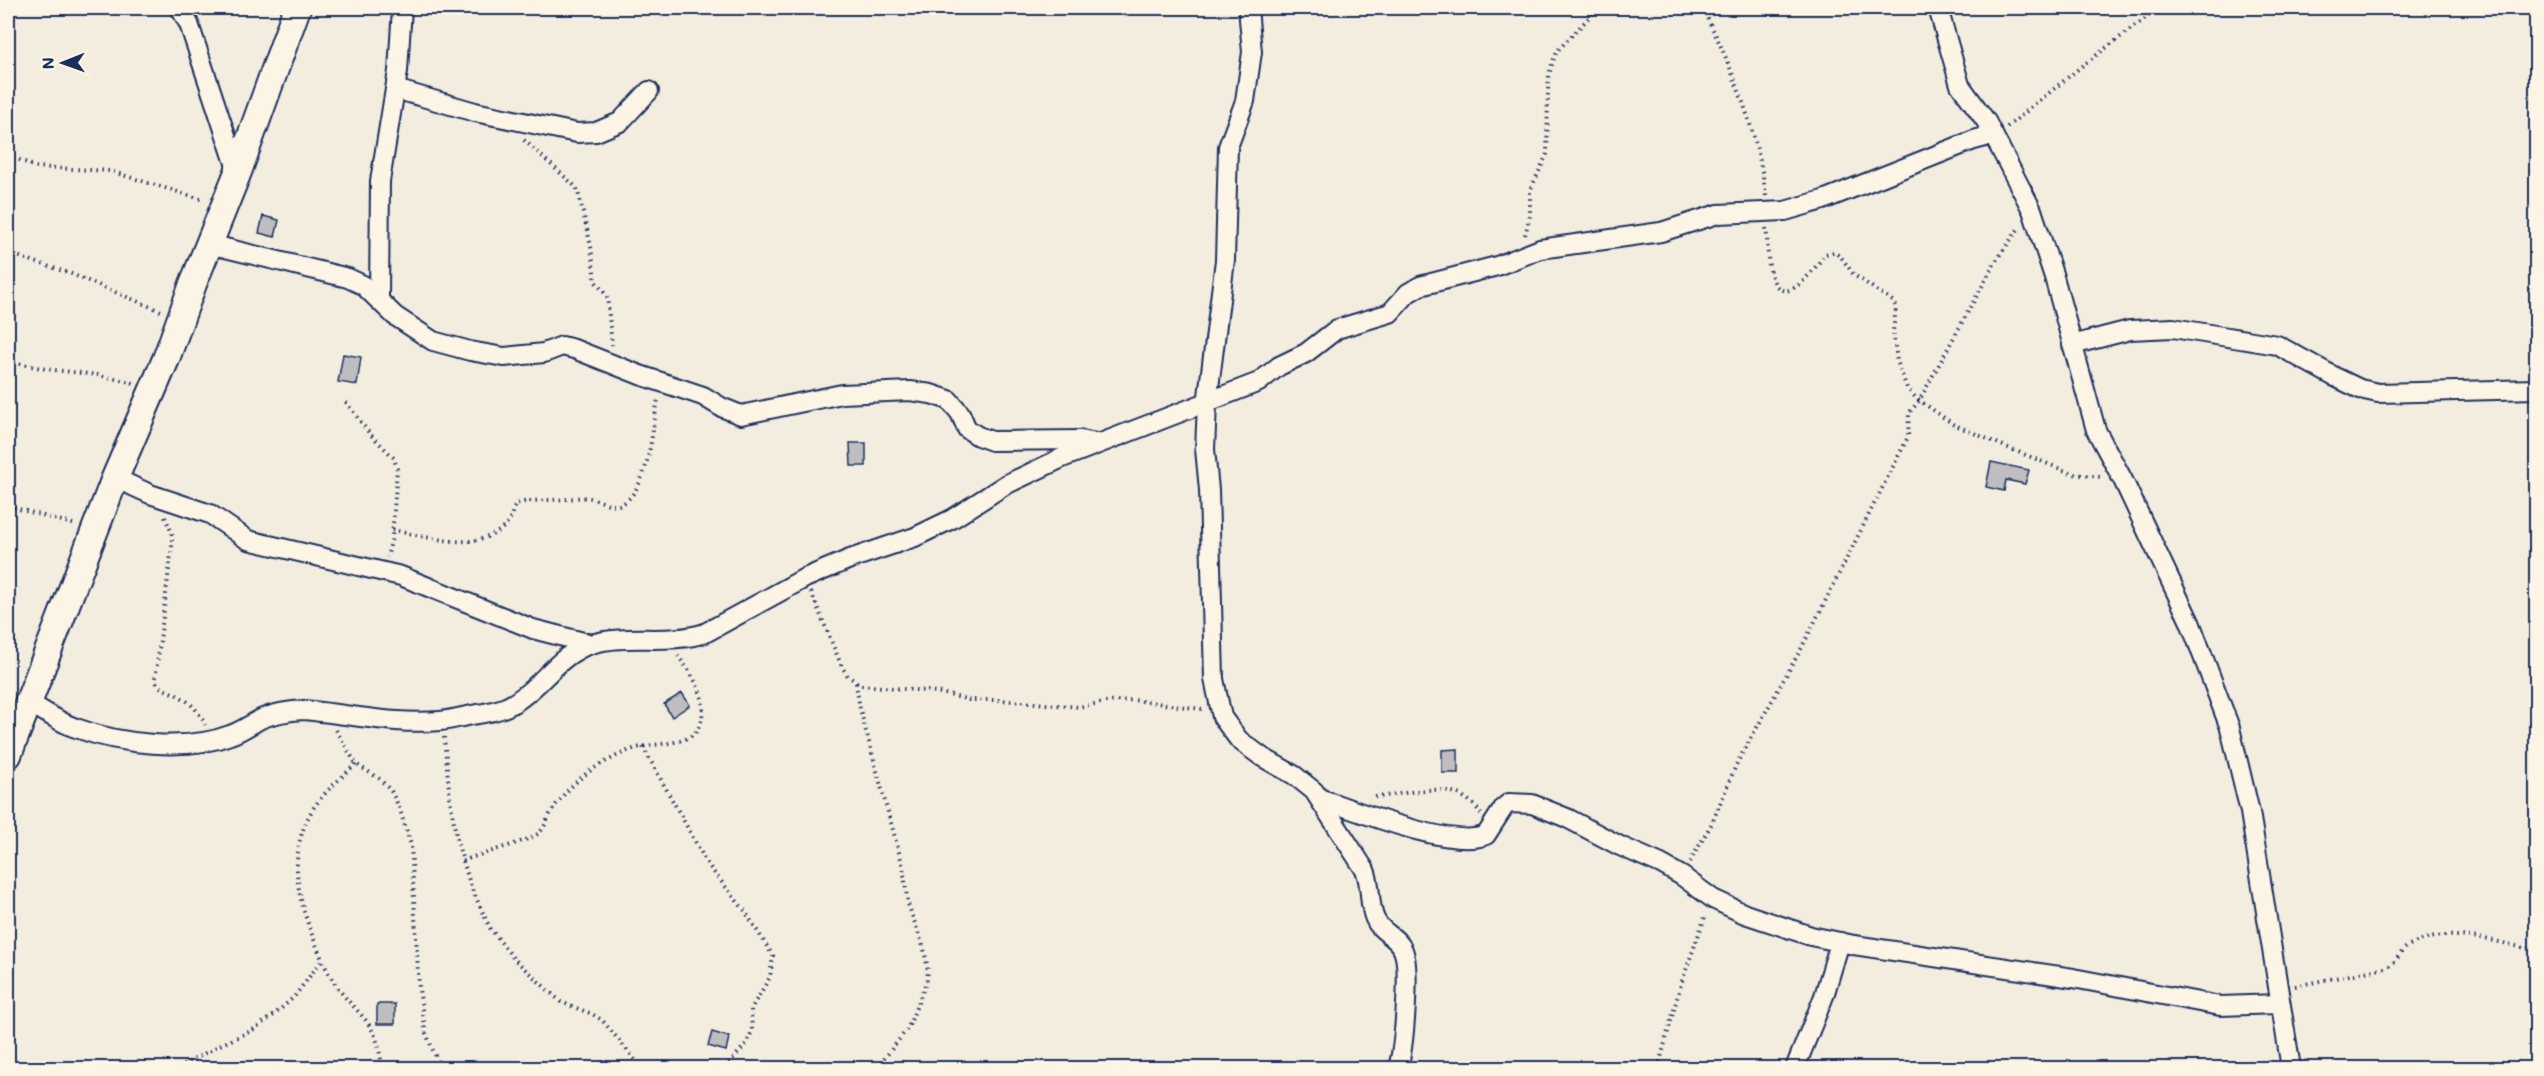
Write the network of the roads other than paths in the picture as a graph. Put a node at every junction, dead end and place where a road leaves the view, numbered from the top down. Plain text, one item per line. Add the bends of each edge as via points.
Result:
1 (180, 8) edge
2 (297, 8) edge
3 (402, 8) edge
4 (1248, 8) edge
5 (1938, 8) edge
6 (394, 89) junction
7 (649, 91) dead end
8 (1994, 135) junction
9 (238, 172) junction
10 (209, 244) junction
11 (379, 298) junction
12 (2072, 345) junction
13 (2536, 389) edge
14 (1207, 404) junction
15 (1100, 443) junction
16 (115, 478) junction
17 (591, 644) junction
18 (28, 702) junction
19 (8, 755) edge
20 (1319, 798) junction
21 (1840, 942) junction
22 (2278, 997) junction
23 (1398, 1068) edge
24 (1795, 1068) edge
25 (2291, 1068) edge

1 - 9 street via 189,24
2 - 9 street
3 - 6 street
4 - 14 street via 1252,52 1245,101 1227,155 1225,260
5 - 8 street via 1960,85
6 - 7 street via 560,131 596,132 620,122
6 - 11 street via 380,182
8 - 12 street via 2032,210
8 - 14 street via 1822,200 1785,210 1718,214 1661,232 1540,249 1491,268 1420,286 1390,313 1337,329 1259,382
9 - 10 street
10 - 11 street via 348,278
10 - 16 street
11 - 15 street via 395,316 433,341 504,357 536,354 562,346 703,396 741,415 842,394 910,391 949,400 968,429 992,441
12 - 13 street via 2130,330 2173,328 2277,345 2343,381 2378,393
12 - 22 street via 2096,430 2190,622 2229,728 2250,812
14 - 15 street
14 - 20 street via 1205,449 1214,679 1222,717 1239,740 1294,775
15 - 17 street via 1005,485 915,537 805,578 705,633 687,638
16 - 17 street via 210,513 248,540 400,576 533,629
16 - 18 street
17 - 18 street via 562,659 539,686 509,706 443,721 288,711 211,740 143,743 74,728
18 - 19 street
20 - 21 street via 1440,837 1472,839 1486,835 1509,803 1532,804 1682,876 1713,899 1745,914
20 - 23 street via 1369,881 1374,918 1402,948 1404,1028
21 - 22 street via 2073,978 2220,1006
21 - 24 street via 1824,996
22 - 25 street

